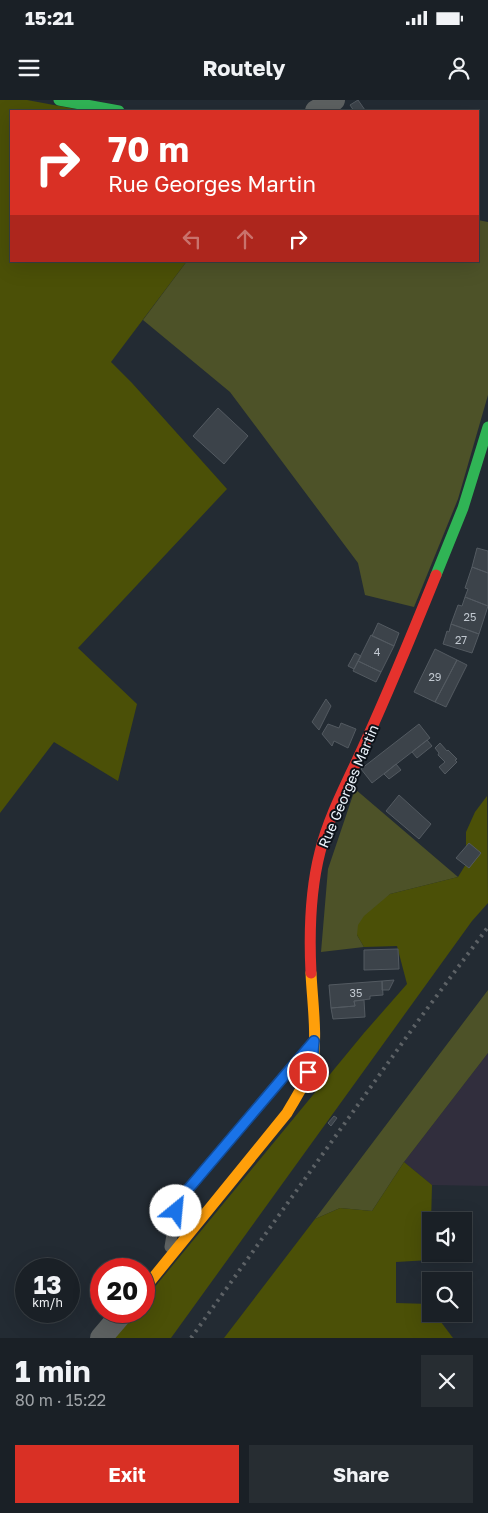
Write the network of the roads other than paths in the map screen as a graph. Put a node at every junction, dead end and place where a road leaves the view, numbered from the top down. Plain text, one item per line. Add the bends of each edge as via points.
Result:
1 (60, 100) edge
2 (334, 100) edge
3 (114, 110) edge
4 (318, 110) edge
5 (488, 427) edge
6 (314, 1041) junction
7 (168, 1261) junction
8 (155, 1276) edge
9 (114, 1323) edge
10 (101, 1338) edge

1 - 3 street
2 - 4 street
5 - 6 street, Rue Georges Martin via 463,508 320,851 314,880 310,946
6 - 7 street, Rue Georges Martin via 312,1063 305,1082 287,1113
6 - 7 lane via 184,1194 176,1211
7 - 8 street, Rue Georges Martin
9 - 10 street

